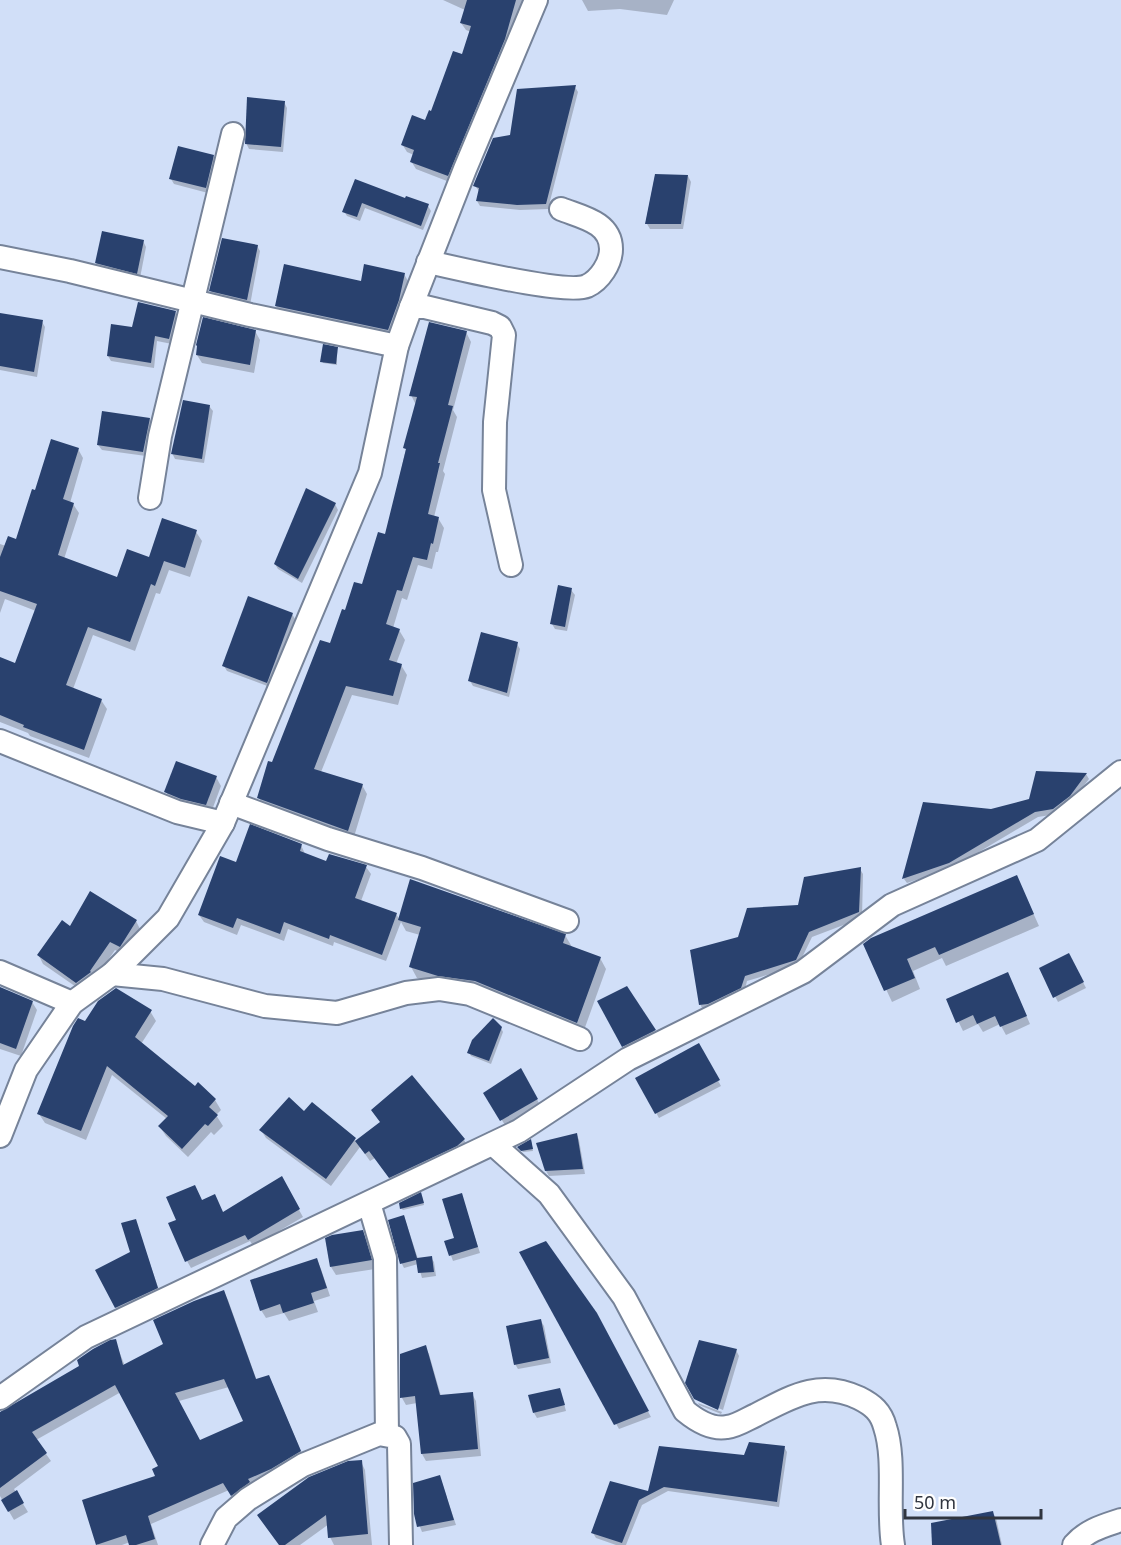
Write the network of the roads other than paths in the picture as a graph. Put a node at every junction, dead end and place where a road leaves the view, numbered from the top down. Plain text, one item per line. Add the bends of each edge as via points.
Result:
1 (536, 0) edge
2 (233, 134) dead end
3 (561, 209) dead end
4 (0, 257) edge
5 (428, 262) junction
6 (192, 301) junction
7 (411, 307) junction
8 (397, 346) junction
9 (150, 498) dead end
10 (511, 565) dead end
11 (0, 741) edge
12 (1121, 772) edge
13 (227, 813) junction
14 (567, 921) dead end
15 (0, 972) edge
16 (112, 974) junction
17 (72, 1003) junction
18 (580, 1039) dead end
19 (0, 1136) edge
20 (493, 1144) junction
21 (369, 1203) junction
22 (0, 1398) edge
23 (387, 1435) junction
24 (1121, 1521) edge
25 (212, 1545) edge
26 (401, 1545) edge
27 (893, 1545) edge
28 (1074, 1545) edge

1 - 5 street
2 - 6 street
3 - 5 street via 600,224 608,235 608,263 587,286 547,286
4 - 6 street
5 - 7 street
6 - 8 street
6 - 9 street via 160,436
7 - 8 street
7 - 10 street via 492,323 504,335 495,422 494,490
8 - 13 street via 369,473
11 - 13 street via 177,812
12 - 20 street via 1037,840 892,905 803,972 628,1059
13 - 14 street via 422,868
13 - 16 street via 168,918
15 - 17 street
16 - 17 street
16 - 18 street via 163,979 266,1006 337,1013 406,993 439,989 470,994
17 - 19 street via 26,1070
20 - 21 street
20 - 27 street via 556,1203 624,1297 686,1411 696,1420 726,1428 788,1398 824,1389 847,1393 878,1410 886,1427 889,1449
21 - 22 street via 86,1337
21 - 23 street via 385,1257
23 - 25 street via 379,1434 303,1465 248,1499 226,1518
23 - 26 street via 395,1437 399,1444
24 - 28 street via 1095,1529

